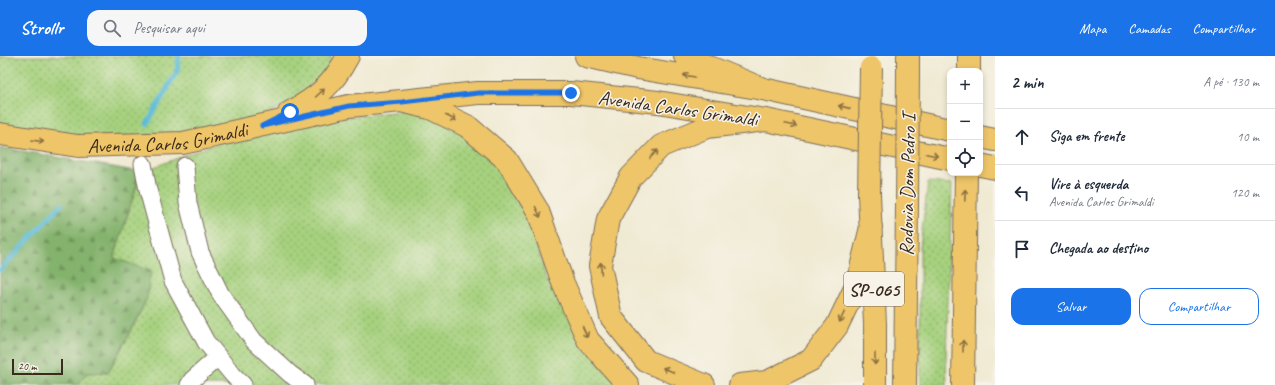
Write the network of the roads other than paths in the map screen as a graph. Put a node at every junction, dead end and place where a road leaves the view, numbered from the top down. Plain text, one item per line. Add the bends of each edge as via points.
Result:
1 (348, 56) edge
2 (586, 56) edge
3 (685, 56) edge
4 (969, 56) edge
5 (871, 62) edge
6 (908, 66) edge
7 (969, 68) edge
8 (762, 89) junction
9 (402, 102) junction
10 (766, 120) junction
11 (262, 126) junction
12 (947, 129) edge
13 (0, 134) edge
14 (983, 138) edge
15 (995, 140) edge
16 (947, 158) edge
17 (143, 164) dead end
18 (185, 166) dead end
19 (983, 166) edge
20 (995, 168) edge
21 (966, 176) edge
22 (871, 227) junction
23 (218, 357) junction
24 (189, 385) edge
25 (243, 385) edge
26 (305, 385) edge
27 (628, 385) edge
28 (704, 385) edge
29 (740, 385) edge
30 (875, 385) edge
31 (905, 385) edge
32 (963, 385) edge

11 -> 1 main road via 312,100 328,86
8 -> 2 main road, Avenida Carlos Grimaldi via 638,68
3 - 8 main road
4 - 7 main road
5 - 22 main road, SP-065, bridge
6 - 31 main road, Rodovia Dom Pedro I / SP-065, bridge
12 -> 8 main road, Avenida Carlos Grimaldi
9 - 10 main road, Avenida Carlos Grimaldi via 478,93 571,93 658,102
9 - 11 main road, Avenida Carlos Grimaldi via 349,106
9 -> 27 main road via 430,108 467,126 507,160 538,211 563,283 588,340
10 -> 16 main road, Avenida Carlos Grimaldi
28 -> 10 main road via 646,361 611,317 600,266 608,218 631,177 661,146 707,127
13 -> 11 main road, Avenida Carlos Grimaldi via 78,146 183,143
14 - 15 main road
17 - 23 street via 173,281 206,342
18 - 26 street via 188,203 200,252 221,295 254,341
19 - 20 main road
32 -> 21 main road
22 -> 29 main road via 854,291 837,326 810,360 766,382
22 -> 30 main road, SP-065 via 876,324
23 - 24 street
23 - 25 street

